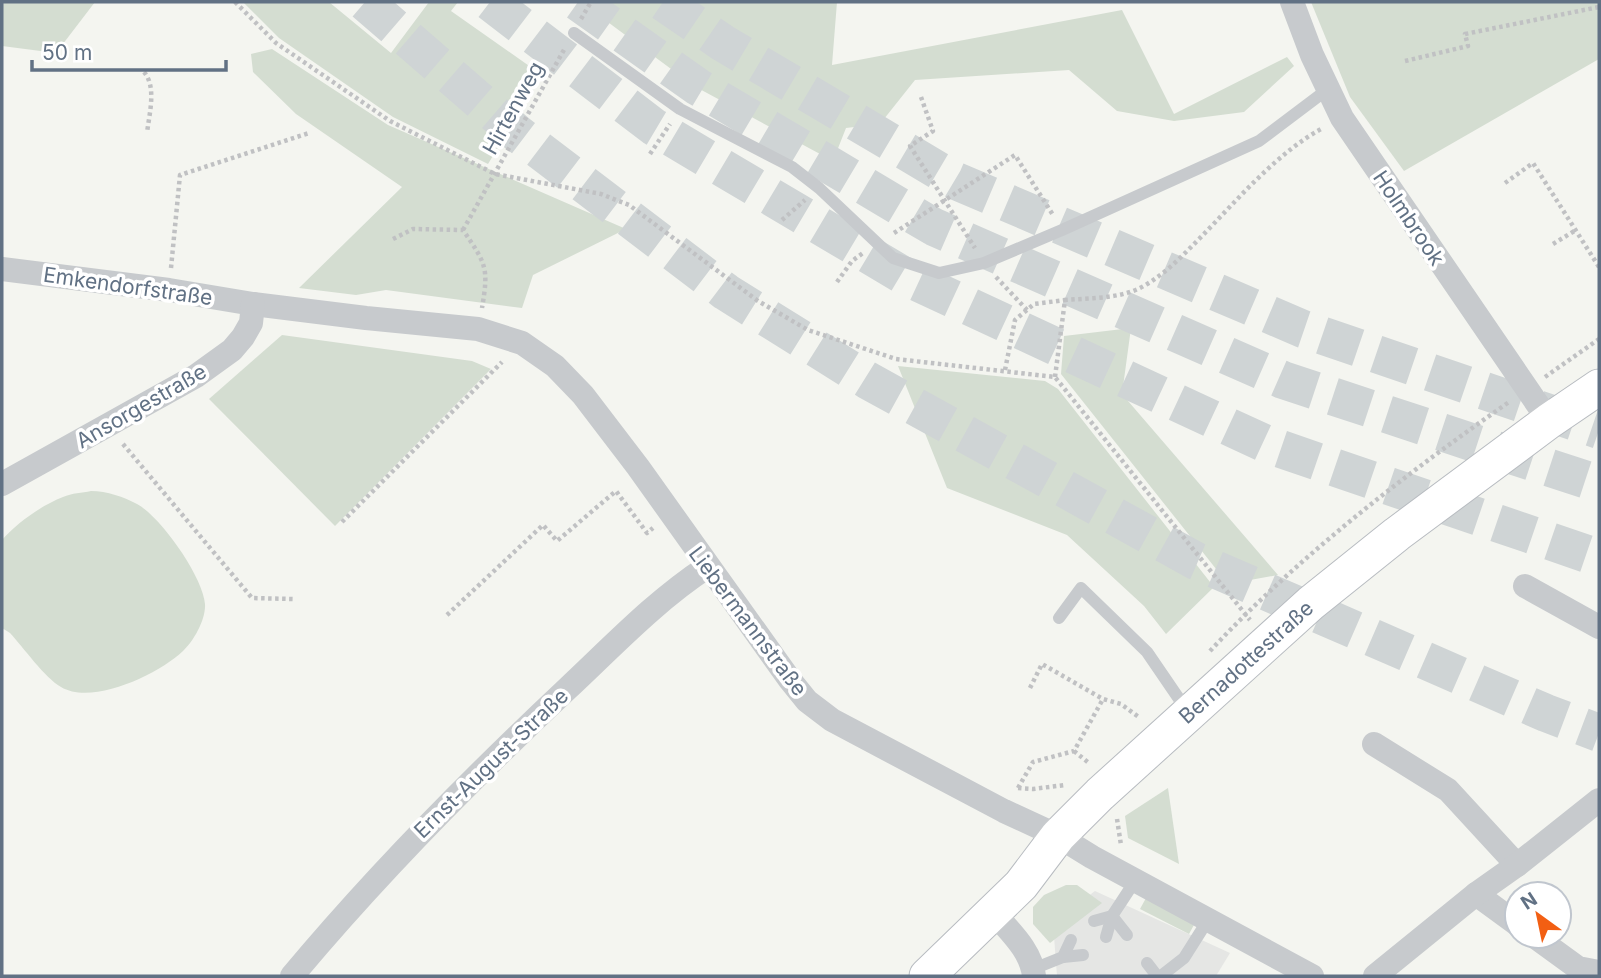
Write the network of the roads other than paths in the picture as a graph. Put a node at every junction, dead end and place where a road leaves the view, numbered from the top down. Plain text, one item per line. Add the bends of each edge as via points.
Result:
1 (1292, 2) edge
2 (573, 33) road end
3 (1328, 89) junction
4 (2, 269) edge
5 (254, 304) junction
6 (1599, 387) edge
7 (1549, 421) junction
8 (2, 484) edge
9 (707, 567) junction
10 (1525, 586) dead end
11 (1059, 618) dead end
12 (1599, 627) edge
13 (1181, 701) junction
14 (1374, 744) dead end
15 (1599, 800) edge
16 (1058, 836) junction
17 (1517, 865) junction
18 (1135, 881) junction
19 (1476, 894) junction
20 (994, 913) junction
21 (1503, 913) edge
22 (1112, 916) junction
23 (1208, 920) junction
24 (1094, 921) dead end
25 (1127, 936) dead end
26 (1106, 937) dead end
27 (1071, 940) dead end
28 (1553, 950) edge
29 (1083, 955) dead end
30 (1063, 957) junction
31 (1147, 963) dead end
32 (1599, 972) edge
33 (1033, 973) edge
34 (292, 976) edge
35 (927, 976) edge
36 (1159, 976) edge
37 (1312, 976) edge
38 (1375, 976) edge

1 - 3 street, Holmbrook
2 - 3 lane via 680,109 792,167 893,258 939,273 984,263 1259,141
3 - 7 street, Holmbrook via 1342,118
4 - 5 street, Emkendorfstraße
5 - 8 street, Ansorgestraße via 243,338 196,376
5 - 9 street, Liebermannstraße via 478,329 522,342 555,366 583,395
6 - 7 street, Bernadottestraße
7 - 13 street, Bernadottestraße via 1397,534 1268,642
9 - 16 street, Liebermannstraße via 807,701 832,720
9 - 34 street, Ernst-August-Straße via 657,605 488,764 349,907
10 - 12 street
11 - 13 lane via 1082,587 1147,652
13 - 16 street, Bernadottestraße
14 - 17 street via 1448,790
15 - 17 street
16 - 18 street, Liebermannstraße
16 - 20 street, Bernadottestraße
17 - 19 street
18 - 22 lane
18 - 23 street, Liebermannstraße
19 - 21 street
19 - 38 street
20 - 33 street via 1024,948
20 - 35 street, Bernadottestraße
22 - 24 lane
22 - 25 lane
22 - 26 lane
23 - 36 lane via 1184,958
23 - 37 street, Liebermannstraße
27 - 30 lane
28 - 32 street via 1578,968
29 - 30 lane
30 - 33 lane
31 - 36 lane

